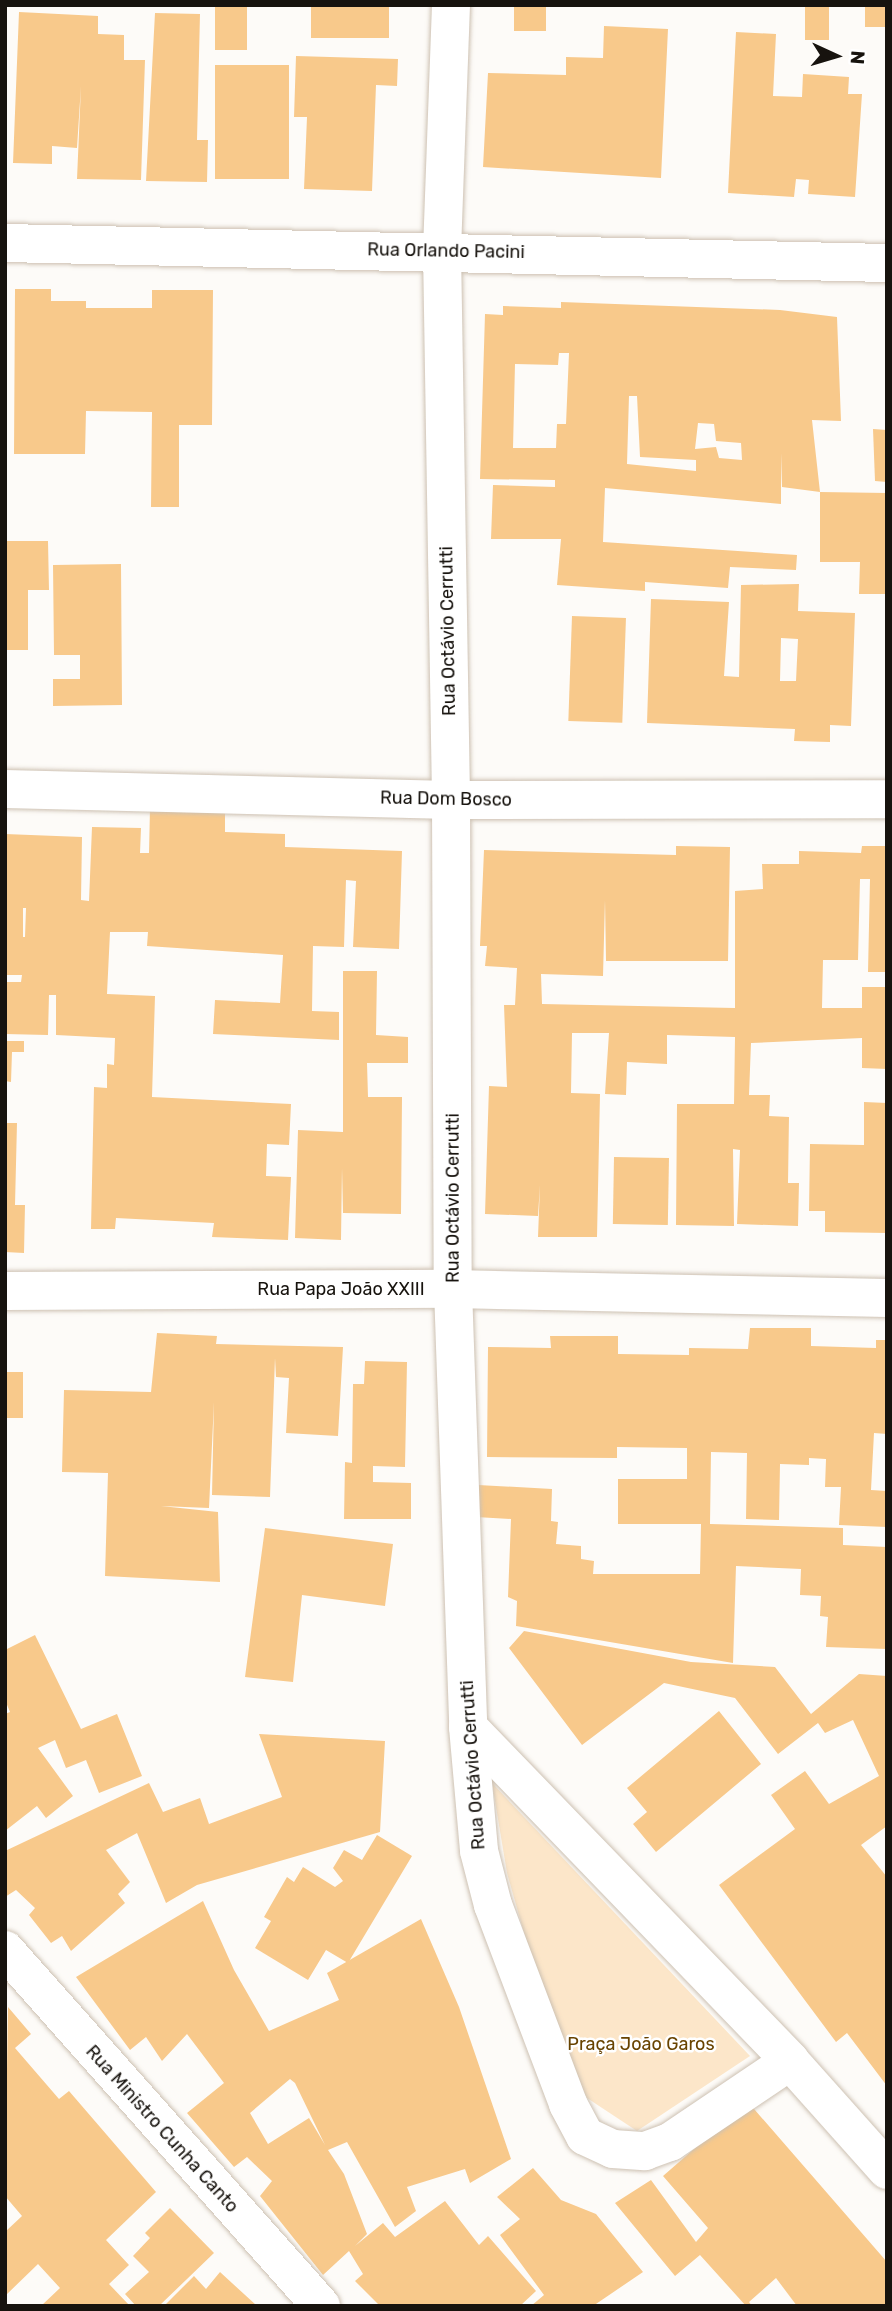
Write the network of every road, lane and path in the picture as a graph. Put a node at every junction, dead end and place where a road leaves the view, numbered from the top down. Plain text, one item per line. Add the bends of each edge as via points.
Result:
1 (452, 5) edge
2 (5, 243) edge
3 (442, 250) junction
4 (887, 263) edge
5 (5, 789) edge
6 (887, 799) edge
7 (451, 800) junction
8 (453, 1289) junction
9 (5, 1291) edge
10 (887, 1298) edge
11 (468, 1727) junction
12 (5, 1950) edge
13 (790, 2061) junction
14 (887, 2170) edge
15 (321, 2306) edge

1 - 3 street, Rua Octávio Cerrutti
2 - 3 street, Rua Orlando Pacini
3 - 4 street, Rua Orlando Pacini
3 - 7 street, Rua Octávio Cerrutti
5 - 7 street, Rua Dom Bosco
6 - 7 street, Rua Dom Bosco
7 - 8 street, Rua Octávio Cerrutti
8 - 9 street, Rua Papa João XXIII
8 - 10 street, Rua Papa João XXIII
8 - 11 street, Rua Octávio Cerrutti
11 - 13 street
11 - 13 street, Rua Octávio Cerrutti via 479,1851 493,1905 568,2104 585,2136 613,2149 645,2151 670,2142
12 - 15 street, Rua Ministro Cunha Canto
13 - 14 street

